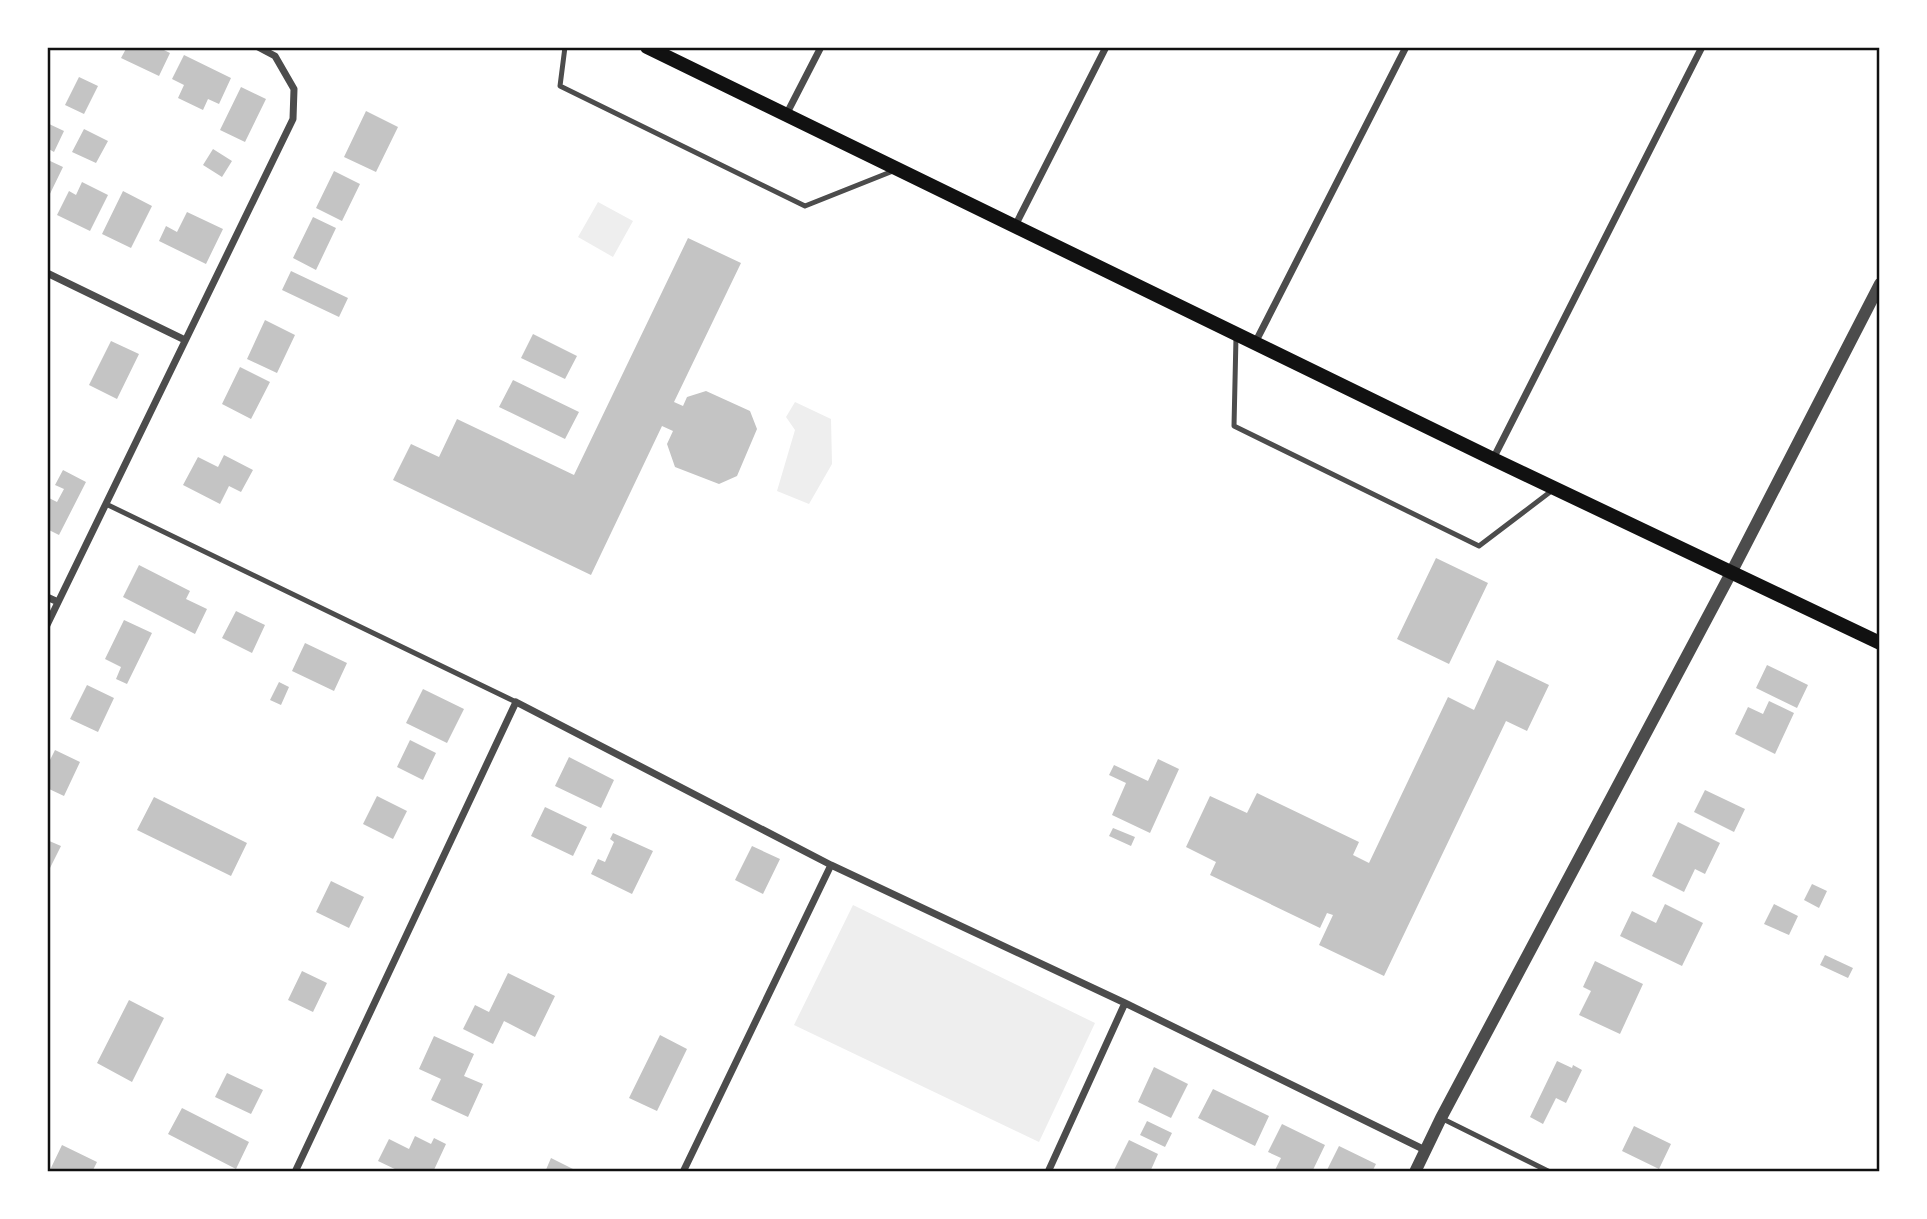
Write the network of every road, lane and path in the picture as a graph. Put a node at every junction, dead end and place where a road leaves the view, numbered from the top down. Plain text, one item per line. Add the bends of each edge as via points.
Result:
1 (258, 47) edge
2 (565, 47) edge
3 (647, 47) edge
4 (821, 47) edge
5 (1106, 47) edge
6 (1406, 47) edge
7 (1702, 47) edge
8 (786, 116) junction
9 (897, 170) junction
10 (1015, 227) junction
11 (47, 273) edge
12 (1878, 290) edge
13 (1236, 334) junction
14 (185, 340) junction
15 (1255, 343) junction
16 (1493, 458) junction
17 (1555, 488) junction
18 (106, 504) junction
19 (1731, 573) junction
20 (47, 597) edge
21 (58, 602) junction
22 (47, 625) edge
23 (1880, 643) edge
24 (516, 702) junction
25 (831, 864) junction
26 (1125, 1003) junction
27 (1441, 1118) junction
28 (1425, 1150) junction
29 (295, 1172) edge
30 (683, 1172) edge
31 (1048, 1172) edge
32 (1415, 1172) edge
33 (1550, 1172) edge

1 - 14 street via 275,56 294,89 293,119
2 - 9 lane via 560,86 805,206
3 - 8 main road
4 - 8 street
5 - 10 street
6 - 15 street
7 - 16 street
8 - 9 main road
9 - 10 main road
10 - 13 main road
11 - 14 street
12 - 19 street
13 - 15 main road
13 - 17 lane via 1234,426 1479,546
14 - 18 street
15 - 16 main road
16 - 17 main road
17 - 19 main road
18 - 21 street
18 - 24 lane
19 - 23 main road
19 - 27 street
20 - 21 street
21 - 22 street
24 - 25 street
24 - 29 street
25 - 26 street
25 - 30 street
26 - 28 street
26 - 31 street
27 - 28 street
27 - 33 lane
28 - 32 street

